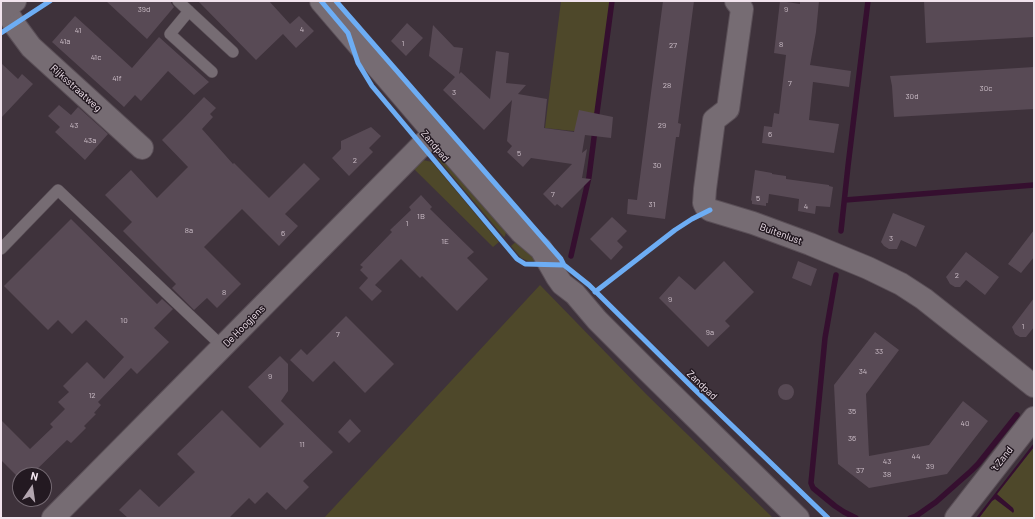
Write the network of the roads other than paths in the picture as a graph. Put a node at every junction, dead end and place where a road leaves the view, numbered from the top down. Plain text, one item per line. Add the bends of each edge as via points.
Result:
1 (178, 1) edge
2 (321, 1) edge
3 (736, 1) edge
4 (7, 6) edge
5 (190, 11) junction
6 (233, 52) dead end
7 (212, 72) dead end
8 (434, 133) junction
9 (142, 148) dead end
10 (1, 249) edge
11 (223, 347) junction
12 (1034, 386) edge
13 (1034, 418) edge
14 (53, 518) edge
15 (798, 518) edge
16 (956, 518) edge

1 - 5 lane
2 - 8 street, Zandpad
3 - 12 street, Buitenlust via 742,9 728,109 714,120 705,189 706,207 810,244 901,284 924,299
4 - 9 street, Rijksstraatweg via 14,24 31,47
5 - 6 lane
5 - 7 lane via 170,34
8 - 11 street, De Hoogjens
8 - 15 street, Zandpad via 521,232 541,250 562,284 575,294 597,320
10 - 11 lane via 58,190
11 - 14 street, De Hoogjens
13 - 16 street, 't Zand

